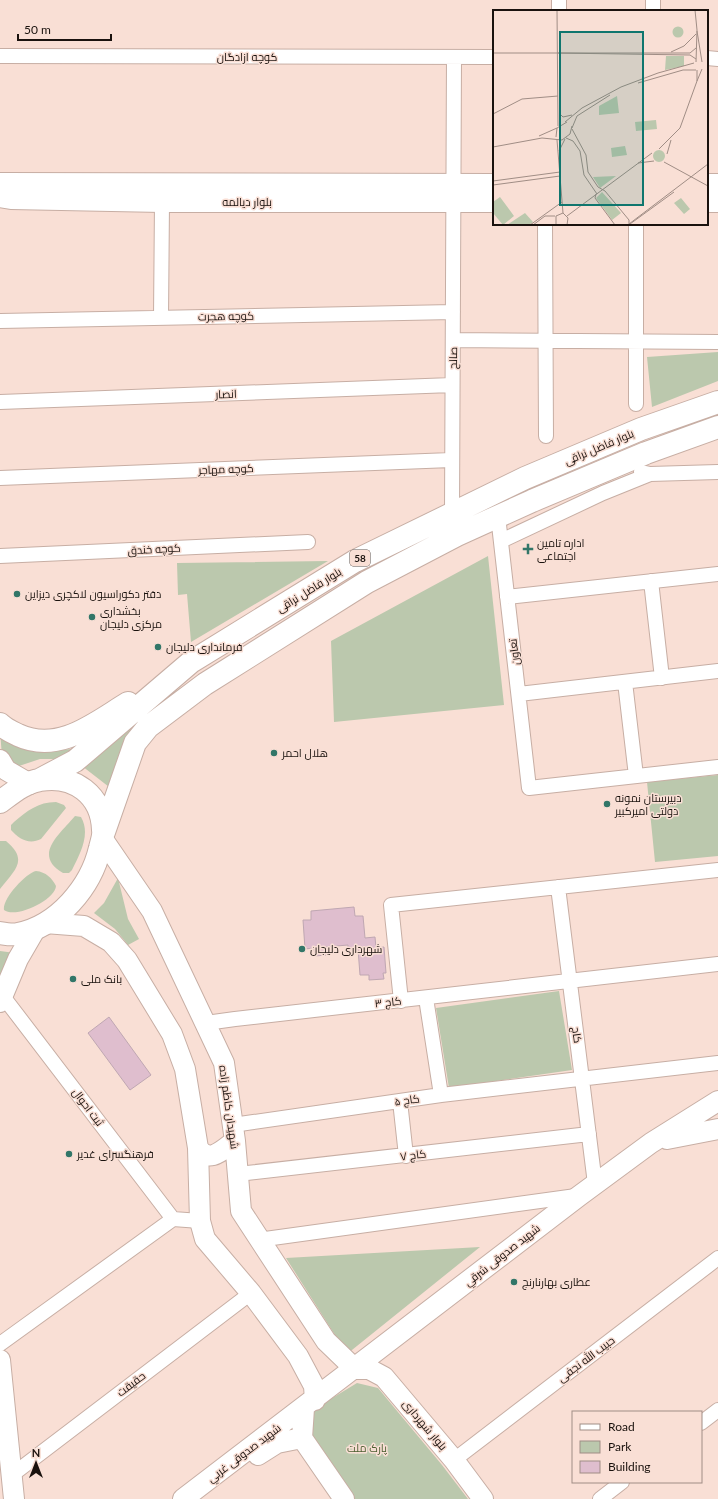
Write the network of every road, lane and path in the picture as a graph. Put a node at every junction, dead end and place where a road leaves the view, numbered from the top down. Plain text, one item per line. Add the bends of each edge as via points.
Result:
1 (653, 0) edge
2 (652, 10) edge
3 (0, 56) edge
4 (454, 57) junction
5 (493, 58) edge
6 (708, 58) edge
7 (718, 59) edge
8 (0, 183) edge
9 (493, 184) edge
10 (454, 193) junction
11 (0, 197) edge
12 (162, 202) junction
13 (493, 202) edge
14 (545, 225) edge
15 (636, 225) edge
16 (453, 312) junction
17 (161, 318) junction
18 (0, 321) edge
19 (453, 340) junction
20 (546, 341) junction
21 (636, 342) junction
22 (718, 342) edge
23 (452, 385) junction
24 (0, 402) edge
25 (718, 402) edge
26 (636, 404) dead end
27 (718, 427) edge
28 (546, 436) dead end
29 (451, 460) junction
30 (615, 466) junction
31 (718, 472) edge
32 (650, 474) junction
33 (0, 478) edge
34 (452, 513) junction
35 (498, 516) junction
36 (501, 541) junction
37 (308, 542) dead end
38 (0, 556) edge
39 (718, 574) edge
40 (651, 581) junction
41 (508, 597) junction
42 (191, 662) junction
43 (718, 671) edge
44 (662, 678) junction
45 (625, 682) junction
46 (519, 694) junction
47 (0, 724) edge
48 (0, 760) edge
49 (718, 767) edge
50 (636, 776) junction
51 (35, 782) junction
52 (0, 802) edge
53 (103, 835) junction
54 (718, 870) edge
55 (558, 887) junction
56 (41, 926) junction
57 (0, 933) edge
58 (718, 964) edge
59 (570, 981) junction
60 (1, 998) edge
61 (426, 998) junction
62 (401, 1001) junction
63 (206, 1024) junction
64 (718, 1063) edge
65 (582, 1078) junction
66 (441, 1095) junction
67 (400, 1101) junction
68 (718, 1101) edge
69 (718, 1129) edge
70 (234, 1133) junction
71 (589, 1134) junction
72 (651, 1143) junction
73 (198, 1148) junction
74 (406, 1156) junction
75 (238, 1174) junction
76 (595, 1184) junction
77 (579, 1196) junction
78 (173, 1219) junction
79 (200, 1222) junction
80 (258, 1240) junction
81 (718, 1258) edge
82 (251, 1293) junction
83 (0, 1344) edge
84 (0, 1360) edge
85 (355, 1369) junction
86 (309, 1404) junction
87 (718, 1410) edge
88 (702, 1422) edge
89 (302, 1438) junction
90 (237, 1458) junction
91 (454, 1460) junction
92 (6, 1479) edge
93 (621, 1483) edge
94 (14, 1499) edge
95 (183, 1499) edge
96 (344, 1499) edge
97 (483, 1499) edge
98 (600, 1499) edge

1 - 2 street
3 - 4 street, کوچه ازادگان
4 - 5 street, کوچه ازادگان
4 - 10 street, صالح
6 - 7 street
8 - 10 street, بلوار دیالمه
9 - 10 street, بلوار دیالمه
10 - 12 street, بلوار دیالمه
10 - 13 street, بلوار دیالمه
10 - 16 street, صالح
11 - 12 street, بلوار دیالمه
12 - 17 street
14 - 20 street
15 - 21 street
16 - 17 street, کوچه هجرت
16 - 19 street, صالح
17 - 18 street, کوچه هجرت
19 - 20 street
19 - 23 street, صالح
20 - 21 street
20 - 28 street
21 - 22 street
21 - 26 street
23 - 24 street, انصار
23 - 29 street, صالح
25 - 34 main road, بلوار فاضل نراقی / 58 via 634,432 525,478
27 - 30 main road, 58
29 - 33 street, کوچه مهاجر
29 - 34 street, صالح
30 - 32 street
30 - 35 main road, 58
31 - 32 street
32 - 36 street
34 - 42 main road, بلوار فاضل نراقی / 58 via 355,561
35 - 36 street, تعاون
35 - 53 main road, 58 via 367,582 205,684 148,727 135,744
36 - 41 street, تعاون
37 - 38 street, کوچه خندق
39 - 40 street
40 - 41 street
40 - 44 street
41 - 46 street, تعاون
42 - 47 main road via 77,734 52,741 27,739 3,728
42 - 51 main road, بلوار فاضل نراقی / 58 via 75,761
43 - 44 street
44 - 45 street
45 - 46 street
45 - 50 street
46 - 50 street, تعاون via 530,788
48 - 51 street via 6,770
49 - 50 street
51 - 52 main road, بلوار فاضل نراقی
51 - 53 main road via 74,782 91,794 102,814
53 - 56 main road via 98,858 86,882 72,901
53 - 63 street, شهیدان کاظم زاده via 152,911
54 - 55 street
55 - 59 street, کاج
55 - 62 street via 391,905
56 - 57 main road via 17,934
56 - 60 street via 18,959
56 - 73 street via 84,926 111,942 127,960 172,1034 179,1051 185,1069
58 - 59 street, کاج ۳
59 - 61 street, کاج ۳
59 - 65 street, کاج
60 - 78 street, ثبت احوال
61 - 62 street, کاج ۳
61 - 66 street
62 - 63 street, کاج ۳
63 - 70 street, شهیدان کاظم زاده via 224,1063
64 - 65 street, کاج ۵
65 - 66 street, کاج ۵
65 - 71 street, کاج
66 - 67 street, کاج ۵
67 - 70 street, کاج ۵
67 - 74 street
68 - 72 street, شهید صدوقی شرقي
69 - 72 street, شهید صدوقی شرقي
70 - 73 street via 214,1156 205,1155
70 - 75 street, شهیدان کاظم زاده
71 - 74 street, کاج ۷
71 - 76 street, کاج
72 - 76 street, شهید صدوقی شرقي
73 - 79 street
74 - 75 street, کاج ۷
75 - 80 street, شهیدان کاظم زاده via 241,1211
76 - 77 street, شهید صدوقی شرقي
77 - 80 street
77 - 85 street, شهید صدوقی شرقي
78 - 79 street
78 - 83 street
79 - 82 street via 205,1239
80 - 85 street, شهیدان کاظم زاده via 326,1341
81 - 91 street, حبیب الله نجفی
82 - 86 street via 298,1356 314,1386
82 - 92 street, حقیقت
84 - 92 street
85 - 86 street, شهید صدوقی شرقي
85 - 91 street, بلوار شهرداری via 369,1369 384,1377
86 - 89 street
86 - 90 street, شهید صدوقی غربي
87 - 88 street
89 - 90 street via 277,1443 256,1456
89 - 96 street
90 - 95 street, شهید صدوقی غربي
91 - 97 street, بلوار شهرداری
92 - 94 street
93 - 98 street

